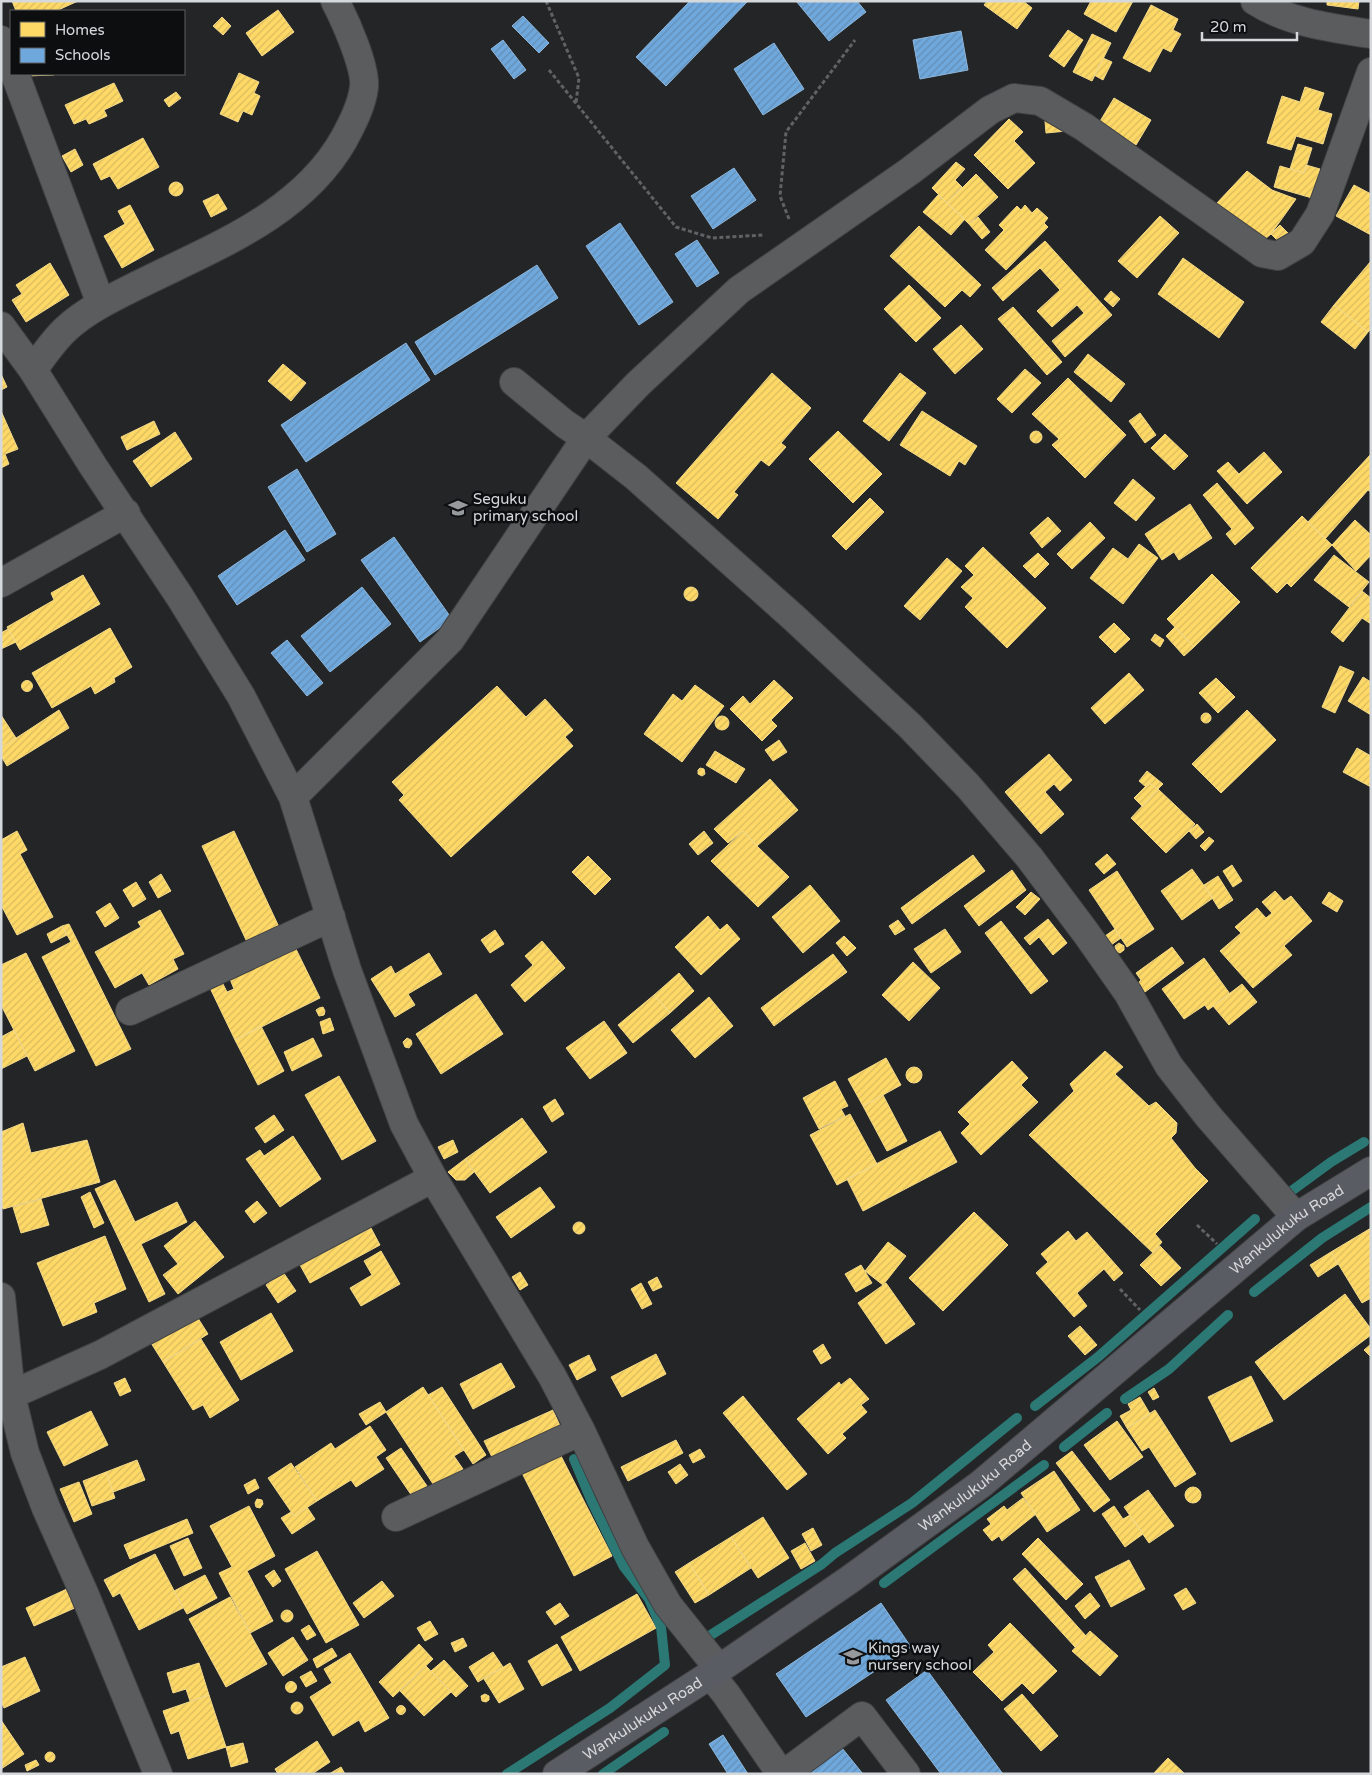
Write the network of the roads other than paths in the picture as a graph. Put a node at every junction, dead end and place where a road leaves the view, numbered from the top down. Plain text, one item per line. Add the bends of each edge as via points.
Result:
1 (335, 1) edge
2 (1255, 1) edge
3 (1371, 34) edge
4 (1, 40) edge
5 (10, 62) edge
6 (1371, 72) edge
7 (15, 75) edge
8 (101, 304) junction
9 (1, 326) edge
10 (33, 370) junction
11 (514, 382) dead end
12 (586, 438) junction
13 (126, 513) junction
14 (1, 583) edge
15 (293, 797) junction
16 (331, 917) junction
17 (130, 1011) dead end
18 (1371, 1171) edge
19 (432, 1178) junction
20 (1296, 1217) junction
21 (1, 1297) edge
22 (11, 1395) junction
23 (581, 1432) junction
24 (396, 1516) dead end
25 (714, 1672) junction
26 (158, 1774) edge
27 (557, 1774) edge
28 (782, 1774) edge
29 (906, 1774) edge

1 - 8 street via 360,61 364,86 355,119 338,150 312,181 247,231
2 - 3 street via 1270,11 1322,26
4 - 5 street
6 - 12 street via 1320,214 1302,242 1278,256 1262,253 1084,127 1040,101 1014,98 990,110 910,171 739,290 638,384
7 - 8 street
8 - 10 street via 66,328
9 - 10 street
10 - 13 street
11 - 12 street
12 - 15 street via 450,640
12 - 20 street via 636,476 794,618 910,726 968,786 1029,856 1086,933 1128,993 1169,1066
13 - 14 street
13 - 15 street via 242,696
15 - 16 street
16 - 17 street
16 - 19 street via 347,970 404,1124
18 - 20 main road, Wankulukuku Road
19 - 22 street via 100,1355
19 - 23 street via 552,1376
20 - 25 main road, Wankulukuku Road via 981,1484
21 - 22 street
22 - 26 street via 25,1453 46,1508
23 - 24 street
23 - 25 street via 635,1547 668,1605
25 - 27 main road, Wankulukuku Road
25 - 28 street
28 - 29 street via 862,1716

